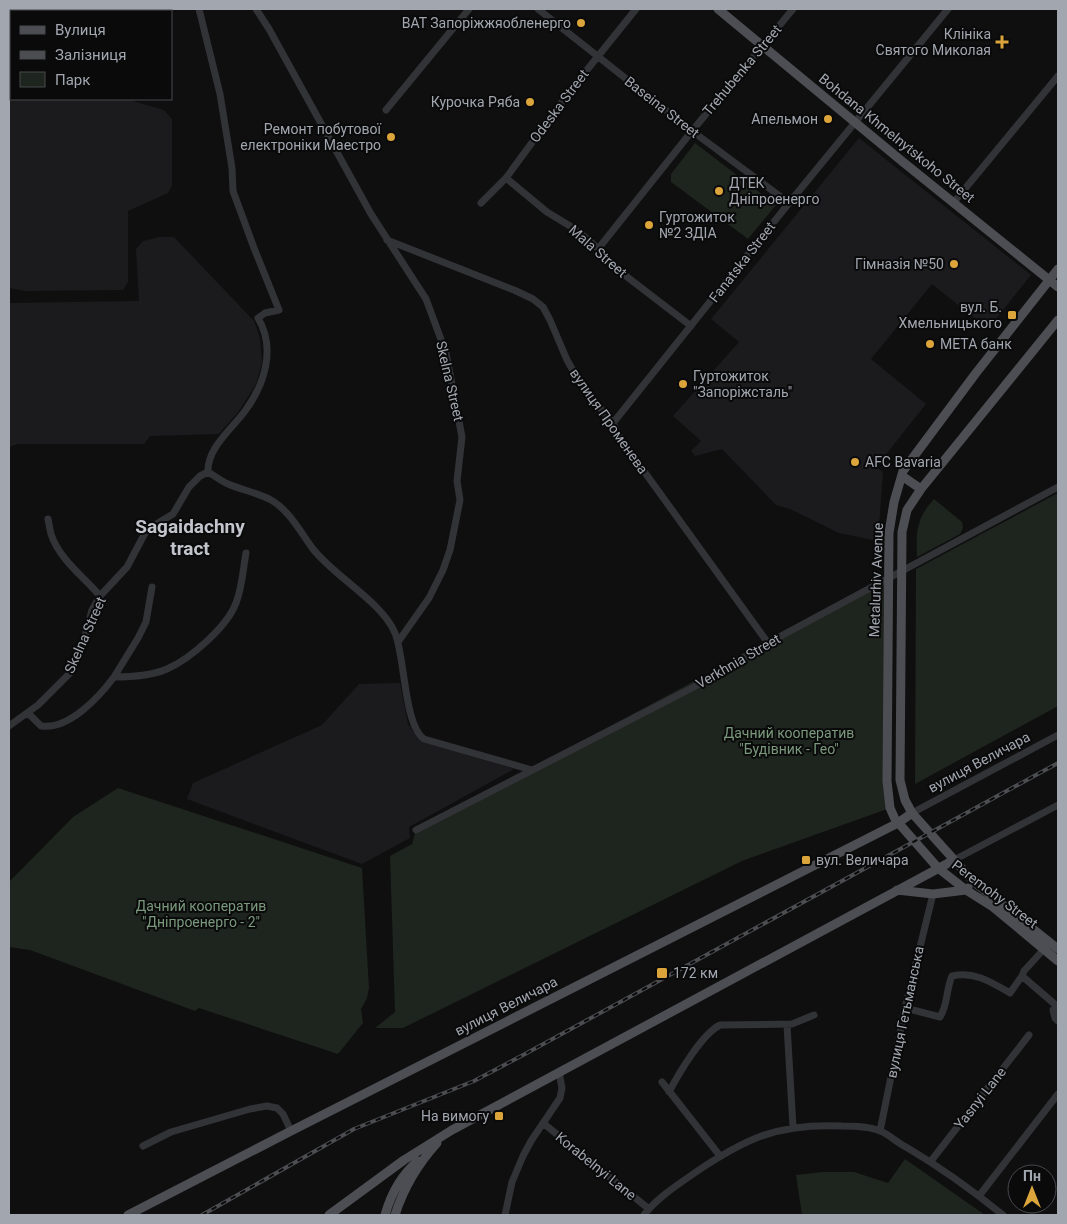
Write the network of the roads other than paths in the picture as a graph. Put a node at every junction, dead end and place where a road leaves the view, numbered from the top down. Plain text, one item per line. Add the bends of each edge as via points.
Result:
1 (199, 9) edge
2 (256, 9) edge
3 (469, 9) edge
4 (538, 9) edge
5 (636, 9) edge
6 (718, 9) edge
7 (793, 9) edge
8 (948, 9) edge
9 (763, 46) junction
10 (597, 56) junction
11 (1058, 76) edge
12 (386, 110) dead end
13 (856, 122) junction
14 (692, 131) junction
15 (506, 178) junction
16 (954, 202) junction
17 (481, 203) dead end
18 (789, 203) junction
19 (386, 240) junction
20 (598, 249) junction
21 (1058, 269) edge
22 (1049, 280) junction
23 (1058, 287) edge
24 (1058, 320) edge
25 (691, 326) junction
26 (613, 423) junction
27 (208, 472) junction
28 (902, 476) junction
29 (1058, 487) edge
30 (921, 489) junction
31 (48, 519) dead end
32 (246, 553) dead end
33 (902, 570) junction
34 (889, 578) junction
35 (152, 587) dead end
36 (100, 596) junction
37 (398, 642) junction
38 (768, 643) junction
39 (114, 677) junction
40 (28, 713) junction
41 (9, 726) edge
42 (1058, 735) edge
43 (532, 770) junction
44 (1058, 805) edge
45 (912, 813) junction
46 (898, 823) junction
47 (416, 830) dead end
48 (954, 860) junction
49 (938, 868) junction
50 (974, 882) junction
51 (897, 890) junction
52 (966, 890) junction
53 (933, 894) junction
54 (1044, 949) junction
55 (1058, 949) edge
56 (1058, 961) edge
57 (1022, 976) junction
58 (905, 1008) junction
59 (1058, 1009) edge
60 (814, 1015) dead end
61 (1058, 1021) edge
62 (787, 1025) junction
63 (1029, 1035) dead end
64 (559, 1072) junction
65 (662, 1082) dead end
66 (669, 1092) junction
67 (1058, 1094) edge
68 (543, 1123) junction
69 (793, 1128) junction
70 (452, 1130) junction
71 (291, 1131) junction
72 (880, 1131) junction
73 (143, 1146) dead end
74 (430, 1151) junction
75 (720, 1156) junction
76 (931, 1161) junction
77 (979, 1196) junction
78 (649, 1209) junction
79 (128, 1215) edge
80 (328, 1215) edge
81 (386, 1215) edge
82 (395, 1215) edge
83 (505, 1215) edge
84 (644, 1215) edge
85 (1003, 1215) edge

1 - 27 street via 220,94 233,191 279,310 258,318 268,345 264,374 252,400 209,457
2 - 19 street, Skelna Street
3 - 12 street
4 - 10 street, Baseina Street
5 - 10 street, Odeska Street
6 - 9 main road, Bohdana Khmelnytskoho Street
7 - 9 street, Trehubenka Street
8 - 13 street, Fanatska Street
9 - 13 main road, Bohdana Khmelnytskoho Street
9 - 14 street, Trehubenka Street
10 - 14 street, Baseina Street
10 - 15 street, Odeska Street
11 - 16 street
13 - 16 main road, Bohdana Khmelnytskoho Street
13 - 18 street, Fanatska Street
14 - 18 street, Baseina Street
14 - 20 street, Trehubenka Street
15 - 17 street, Odeska Street
15 - 20 street, Mala Street
16 - 22 main road, Bohdana Khmelnytskoho Street
18 - 25 street, Fanatska Street
19 - 26 street, вулиця Променева via 514,290 543,307 566,360 583,388
19 - 37 street, Skelna Street via 426,299 446,353 462,436 457,481 460,500 450,550 429,598
20 - 25 street, Mala Street via 622,273
21 - 22 main road, Metalurhiv Avenue
22 - 23 main road, Bohdana Khmelnytskoho Street
22 - 28 main road, Metalurhiv Avenue via 976,373
24 - 30 main road, Metalurhiv Avenue
25 - 26 street, Fanatska Street
26 - 38 street, вулиця Променева via 620,438
27 - 36 street, Skelna Street via 189,487 173,514 145,533 127,567
27 - 37 street via 226,483 272,500 330,568 386,617
28 - 30 main road
28 - 34 main road, Metalurhiv Avenue via 889,534
29 - 33 street, Verkhnia Street
30 - 33 main road, Metalurhiv Avenue via 907,510 902,532
31 - 36 street via 51,535 59,550
32 - 39 street via 236,603 216,632 166,670
33 - 34 street, Verkhnia Street
33 - 45 main road, Metalurhiv Avenue via 900,780
34 - 38 street, Verkhnia Street
34 - 46 main road, Metalurhiv Avenue via 887,782 890,808
35 - 39 street via 146,622
36 - 40 street, Skelna Street via 70,673
37 - 43 street via 413,721 420,736
38 - 43 street, Verkhnia Street via 694,687
39 - 40 street via 84,708 66,721 41,726
40 - 41 street, Skelna Street
42 - 45 street, вулиця Величара
43 - 47 street, Verkhnia Street
44 - 48 street
45 - 46 main road, вулиця Величара
45 - 48 main road, Metalurhiv Avenue
46 - 49 main road, Metalurhiv Avenue
46 - 71 main road, вулиця Величара
48 - 49 main road
48 - 50 main road, Peremohy Street
49 - 51 main road
49 - 52 main road, Peremohy Street
50 - 52 main road
50 - 55 main road, Peremohy Street
51 - 53 main road
51 - 64 main road
52 - 53 main road
52 - 54 main road, Peremohy Street via 993,907
53 - 58 street, вулиця Гетьманська
54 - 56 main road, Peremohy Street
54 - 57 street
57 - 58 street via 1010,993 984,978 968,974 952,976 940,1016
57 - 59 street
58 - 72 street, вулиця Гетьманська
59 - 61 street via 1053,1010
60 - 62 street
62 - 66 street via 720,1025 712,1029 680,1071
62 - 69 street
63 - 76 street, Yasnyi Lane
64 - 68 street via 560,1098
64 - 70 main road
65 - 66 street
66 - 75 street
67 - 77 street
68 - 78 street, Korabelnyi Lane
68 - 83 street via 512,1182
69 - 72 street via 837,1126
69 - 75 street via 748,1140
70 - 74 main road
70 - 80 main road
71 - 73 street via 283,1114 277,1108 267,1106 171,1132
71 - 79 main road, вулиця Величара
72 - 76 street
74 - 81 main road via 408,1169 390,1199
74 - 82 main road via 406,1186
75 - 78 street via 670,1189
76 - 77 street
77 - 85 street
78 - 84 street

